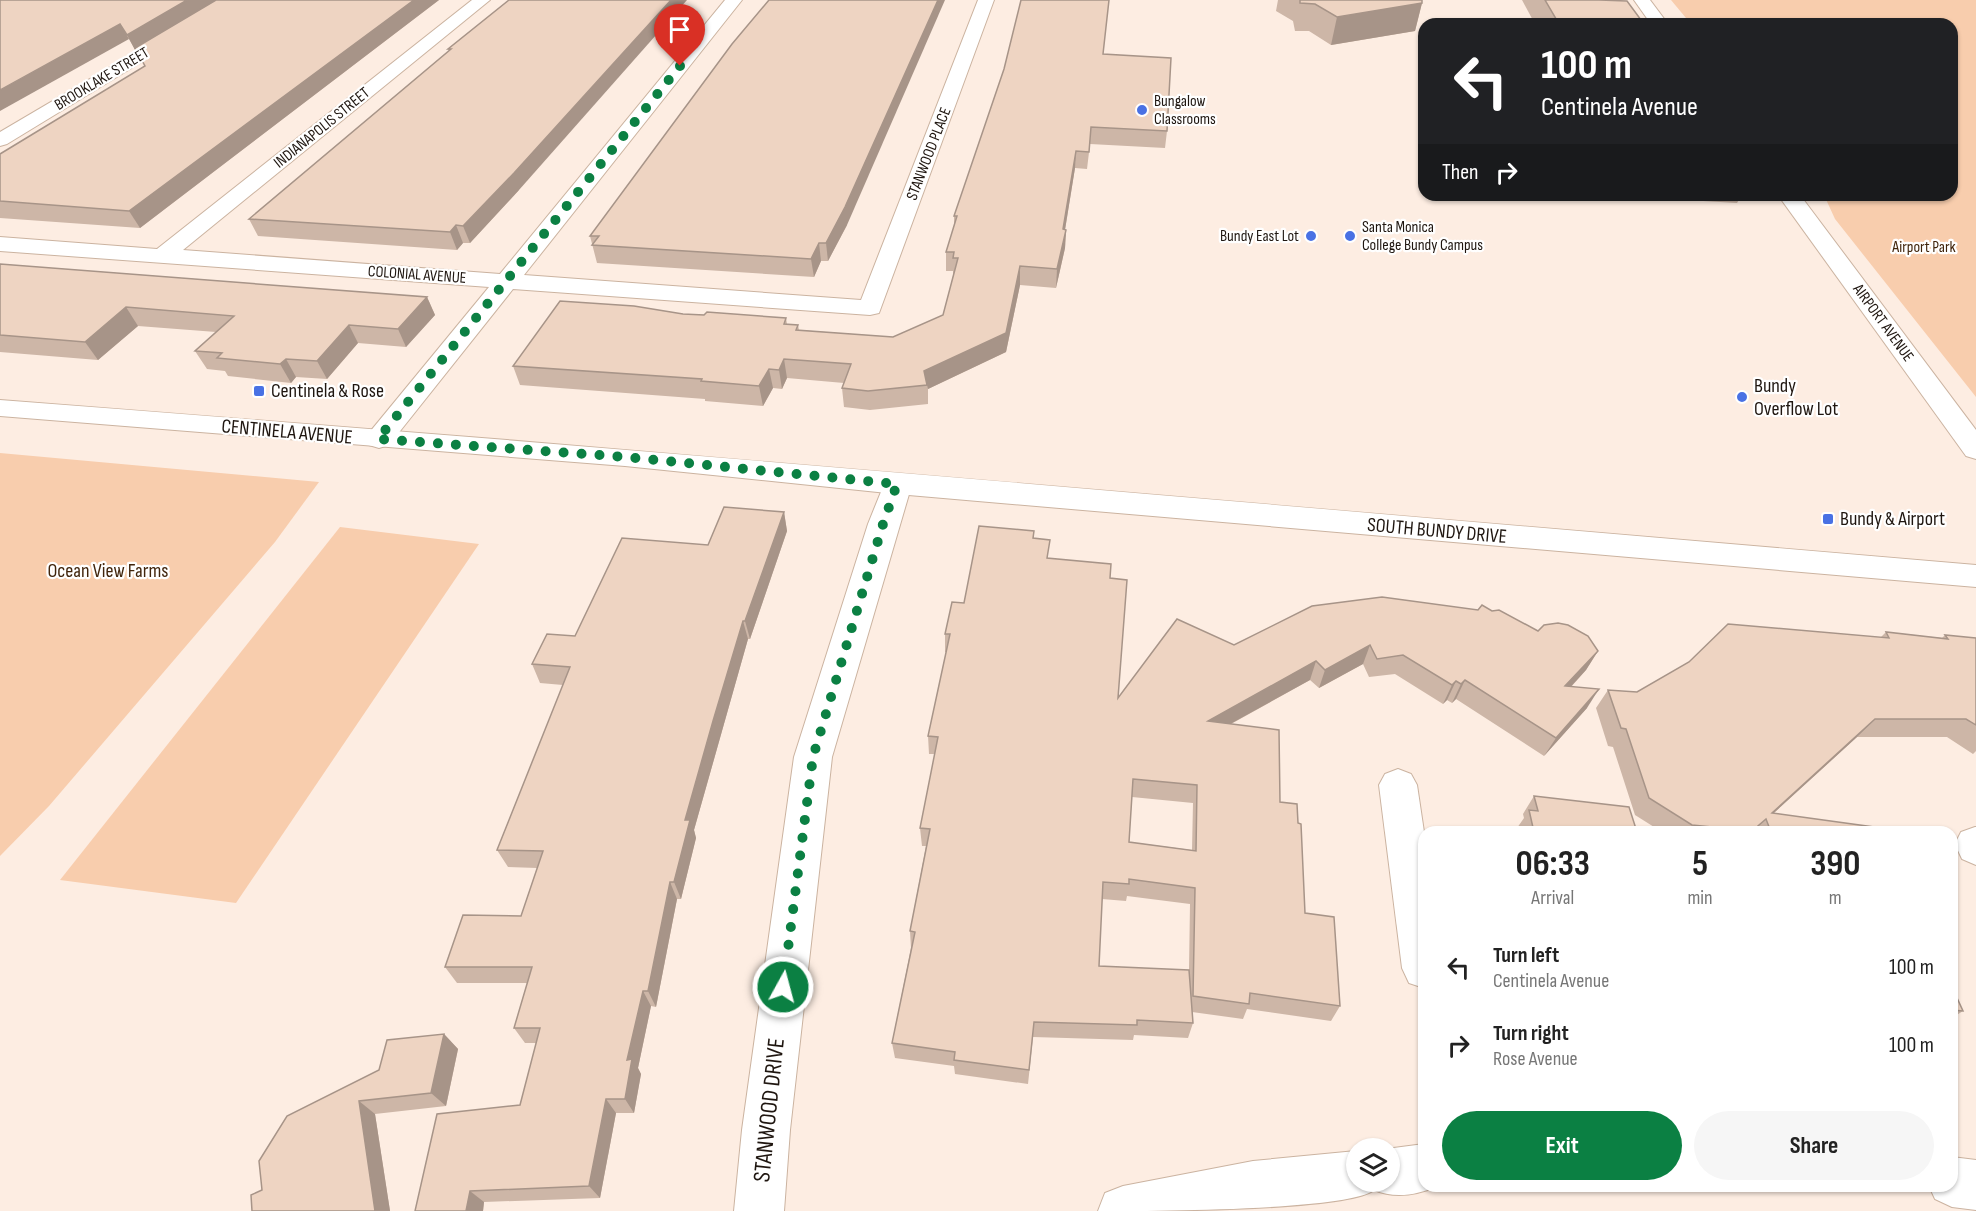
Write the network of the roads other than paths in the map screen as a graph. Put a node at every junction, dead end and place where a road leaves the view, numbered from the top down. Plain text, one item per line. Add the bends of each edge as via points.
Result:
1 (235, 0) edge
2 (482, 0) edge
3 (734, 0) edge
4 (986, 0) edge
5 (1642, 0) edge
6 (1656, 18) edge
7 (0, 140) edge
8 (1793, 201) edge
9 (0, 244) edge
10 (162, 256) junction
11 (506, 281) junction
12 (870, 308) joint
13 (0, 408) edge
14 (378, 439) junction
15 (1976, 450) edge
16 (897, 484) junction
17 (1976, 576) edge
18 (1398, 785) dead end
19 (1418, 926) edge
20 (1418, 1169) edge
21 (1400, 1171) edge
22 (1346, 1176) edge
23 (1958, 1183) edge
24 (1976, 1185) edge
25 (759, 1211) edge
26 (1123, 1211) edge

1 - 7 street, BROOKLAKE STREET
2 - 10 street, INDIANAPOLIS STREET
3 - 11 street
4 - 12 street, STANWOOD PLACE
5 - 6 street
8 - 15 street, AIRPORT AVENUE
9 - 10 street, COLONIAL AVENUE
10 - 11 street, COLONIAL AVENUE
11 - 12 street, COLONIAL AVENUE
11 - 14 street
13 - 14 street, CENTINELA AVENUE
14 - 16 street, CENTINELA AVENUE via 626,457
16 - 17 street, SOUTH BUNDY DRIVE
16 - 25 street, STANWOOD DRIVE via 813,757
18 - 19 street
20 - 21 street
22 - 26 street via 1253,1186
23 - 24 street

